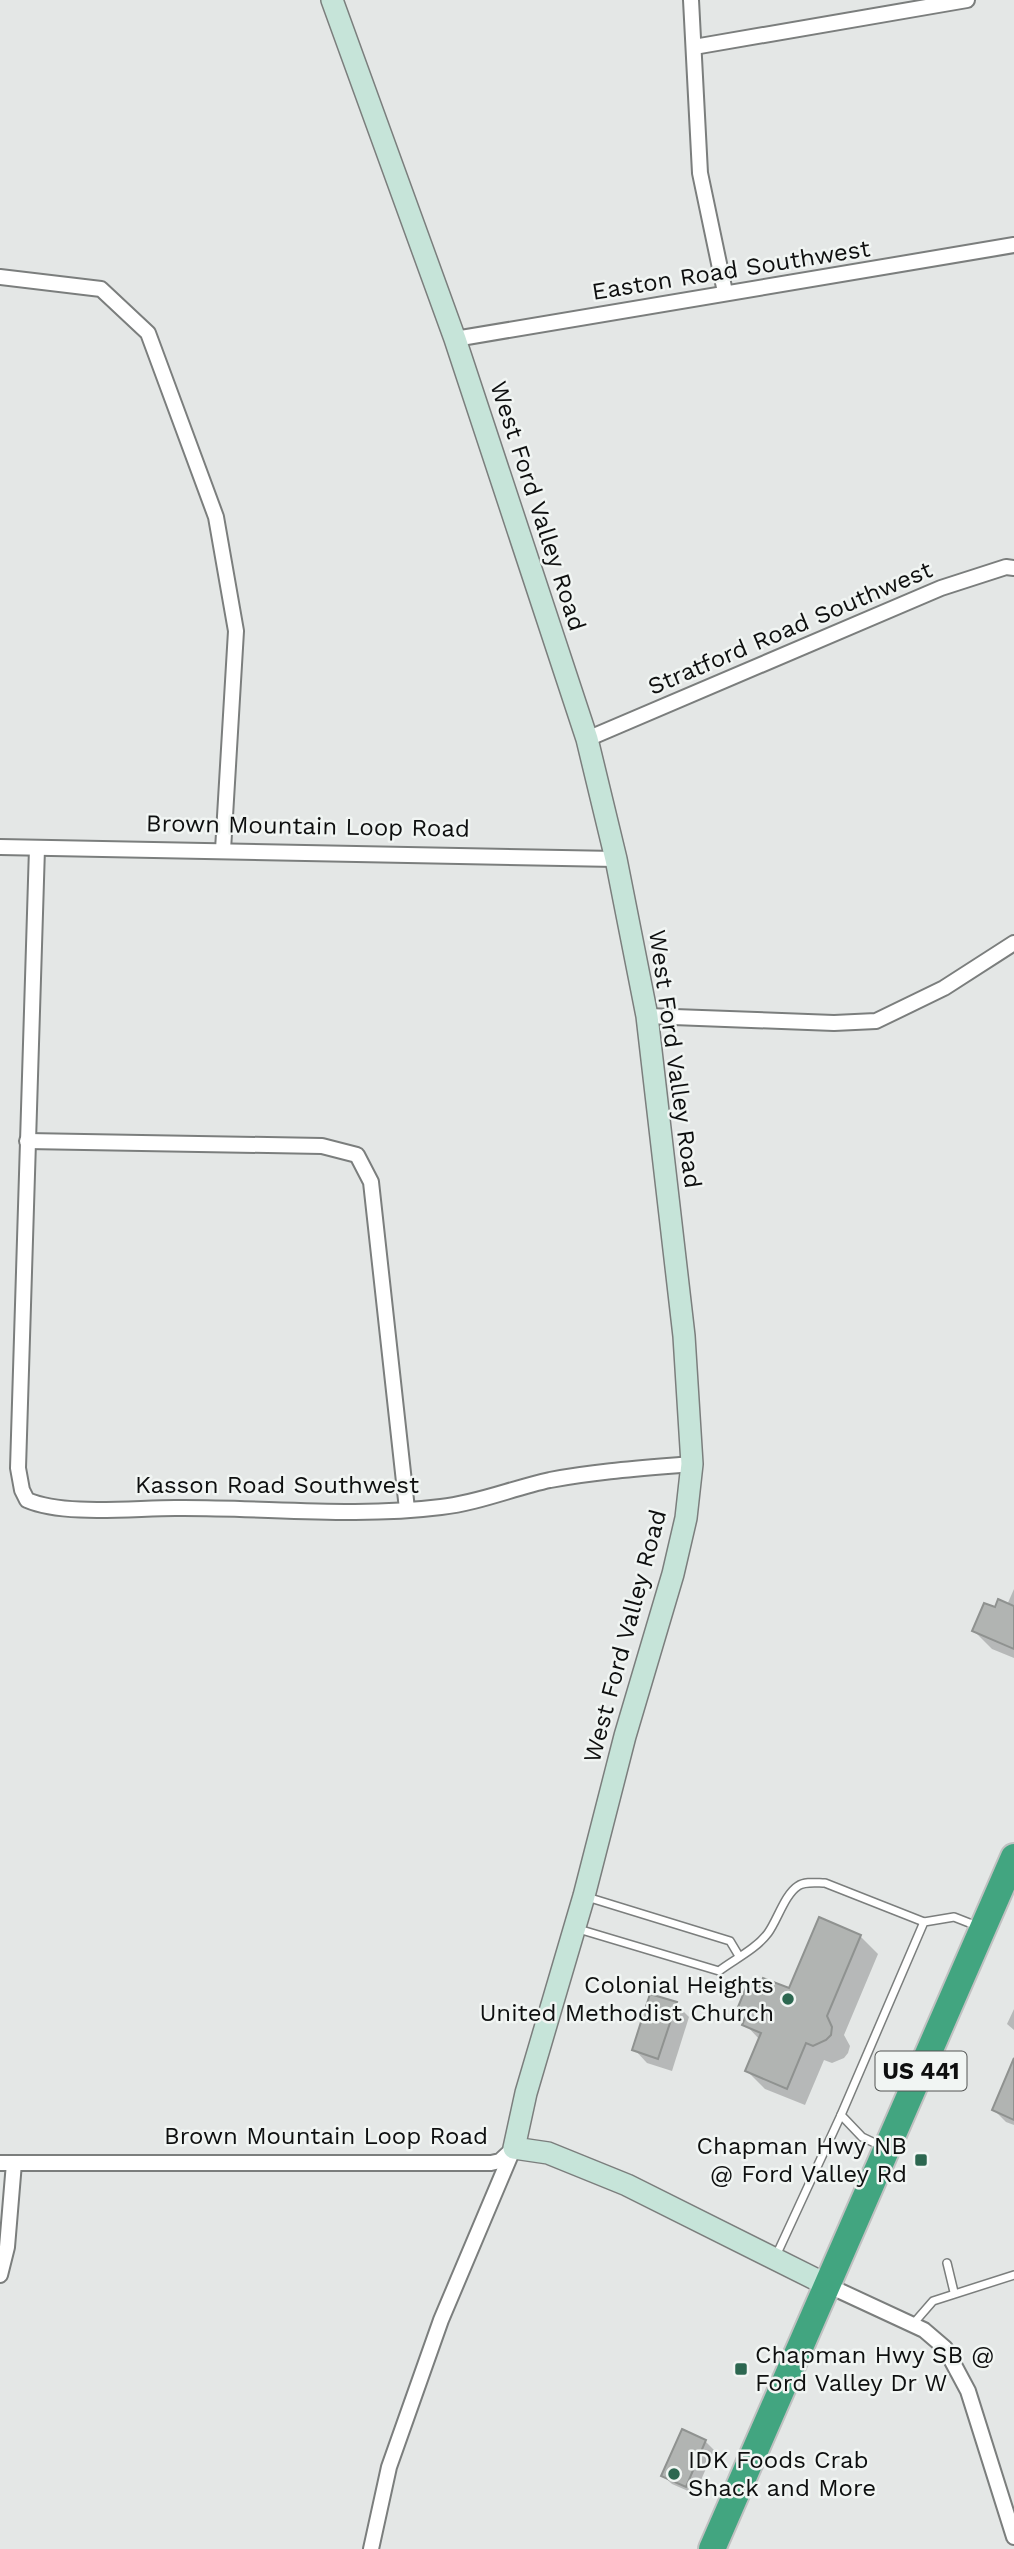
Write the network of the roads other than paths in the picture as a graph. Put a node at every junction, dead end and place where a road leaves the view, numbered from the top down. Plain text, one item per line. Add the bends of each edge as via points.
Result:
1 (332, 0) edge
2 (691, 0) edge
3 (967, 0) edge
4 (694, 47) junction
5 (1014, 245) edge
6 (0, 277) edge
7 (725, 292) junction
8 (455, 339) junction
9 (1014, 568) edge
10 (587, 739) junction
11 (0, 847) edge
12 (37, 848) junction
13 (223, 850) junction
14 (616, 859) junction
15 (1014, 943) edge
16 (647, 1016) junction
17 (27, 1141) junction
18 (692, 1464) junction
19 (407, 1509) junction
20 (1014, 1857) edge
21 (584, 1896) junction
22 (924, 1922) junction
23 (575, 1928) junction
24 (983, 1928) junction
25 (739, 1956) junction
26 (841, 2115) junction
27 (514, 2148) junction
28 (887, 2149) junction
29 (7, 2163) edge
30 (775, 2258) junction
31 (947, 2263) dead end
32 (0, 2275) edge
33 (1014, 2275) edge
34 (827, 2285) junction
35 (954, 2292) junction
36 (912, 2325) junction
37 (1014, 2537) edge
38 (371, 2549) edge
39 (712, 2549) edge

1 - 8 street, West Ford Valley Road
2 - 4 street
3 - 4 street
4 - 7 street via 700,173
5 - 7 street, Easton Road Southwest
6 - 13 street via 101,289 148,333 216,517 236,632
7 - 8 street, Easton Road Southwest
8 - 10 street, West Ford Valley Road
9 - 10 street, Stratford Road Southwest via 941,588
10 - 14 street, West Ford Valley Road
11 - 12 street, Brown Mountain Loop Road
12 - 13 street, Brown Mountain Loop Road
12 - 17 street
13 - 14 street, Brown Mountain Loop Road
14 - 16 street, West Ford Valley Road
15 - 16 street via 944,988 876,1021
16 - 18 street, West Ford Valley Road via 675,1243
17 - 19 street via 322,1146 357,1155 371,1182
17 - 19 street, Kasson Road Southwest via 18,1468 27,1500 41,1507 67,1509
18 - 19 street, Kasson Road Southwest via 587,1474 442,1507
18 - 21 street, West Ford Valley Road via 673,1574
20 - 24 highway, US 441
21 - 23 street, West Ford Valley Road
21 - 25 lane via 730,1941
22 - 24 lane via 954,1917
22 - 25 lane via 825,1883 810,1882 798,1885 768,1933
22 - 26 lane
23 - 25 lane via 719,1970
23 - 27 street, West Ford Valley Road
24 - 28 highway, US 441
26 - 28 lane via 862,2137
26 - 30 lane
27 - 29 street, Brown Mountain Loop Road via 491,2163
27 - 30 street, Brown Mountain Loop Road via 548,2153 627,2185
27 - 38 street via 441,2320 389,2467
28 - 34 highway, US 441
29 - 32 street via 7,2247
30 - 34 street, Brown Mountain Loop Road
31 - 35 lane
33 - 35 lane
34 - 36 street
34 - 39 highway, US 441
35 - 36 lane via 933,2301
36 - 37 street via 945,2348 960,2375

